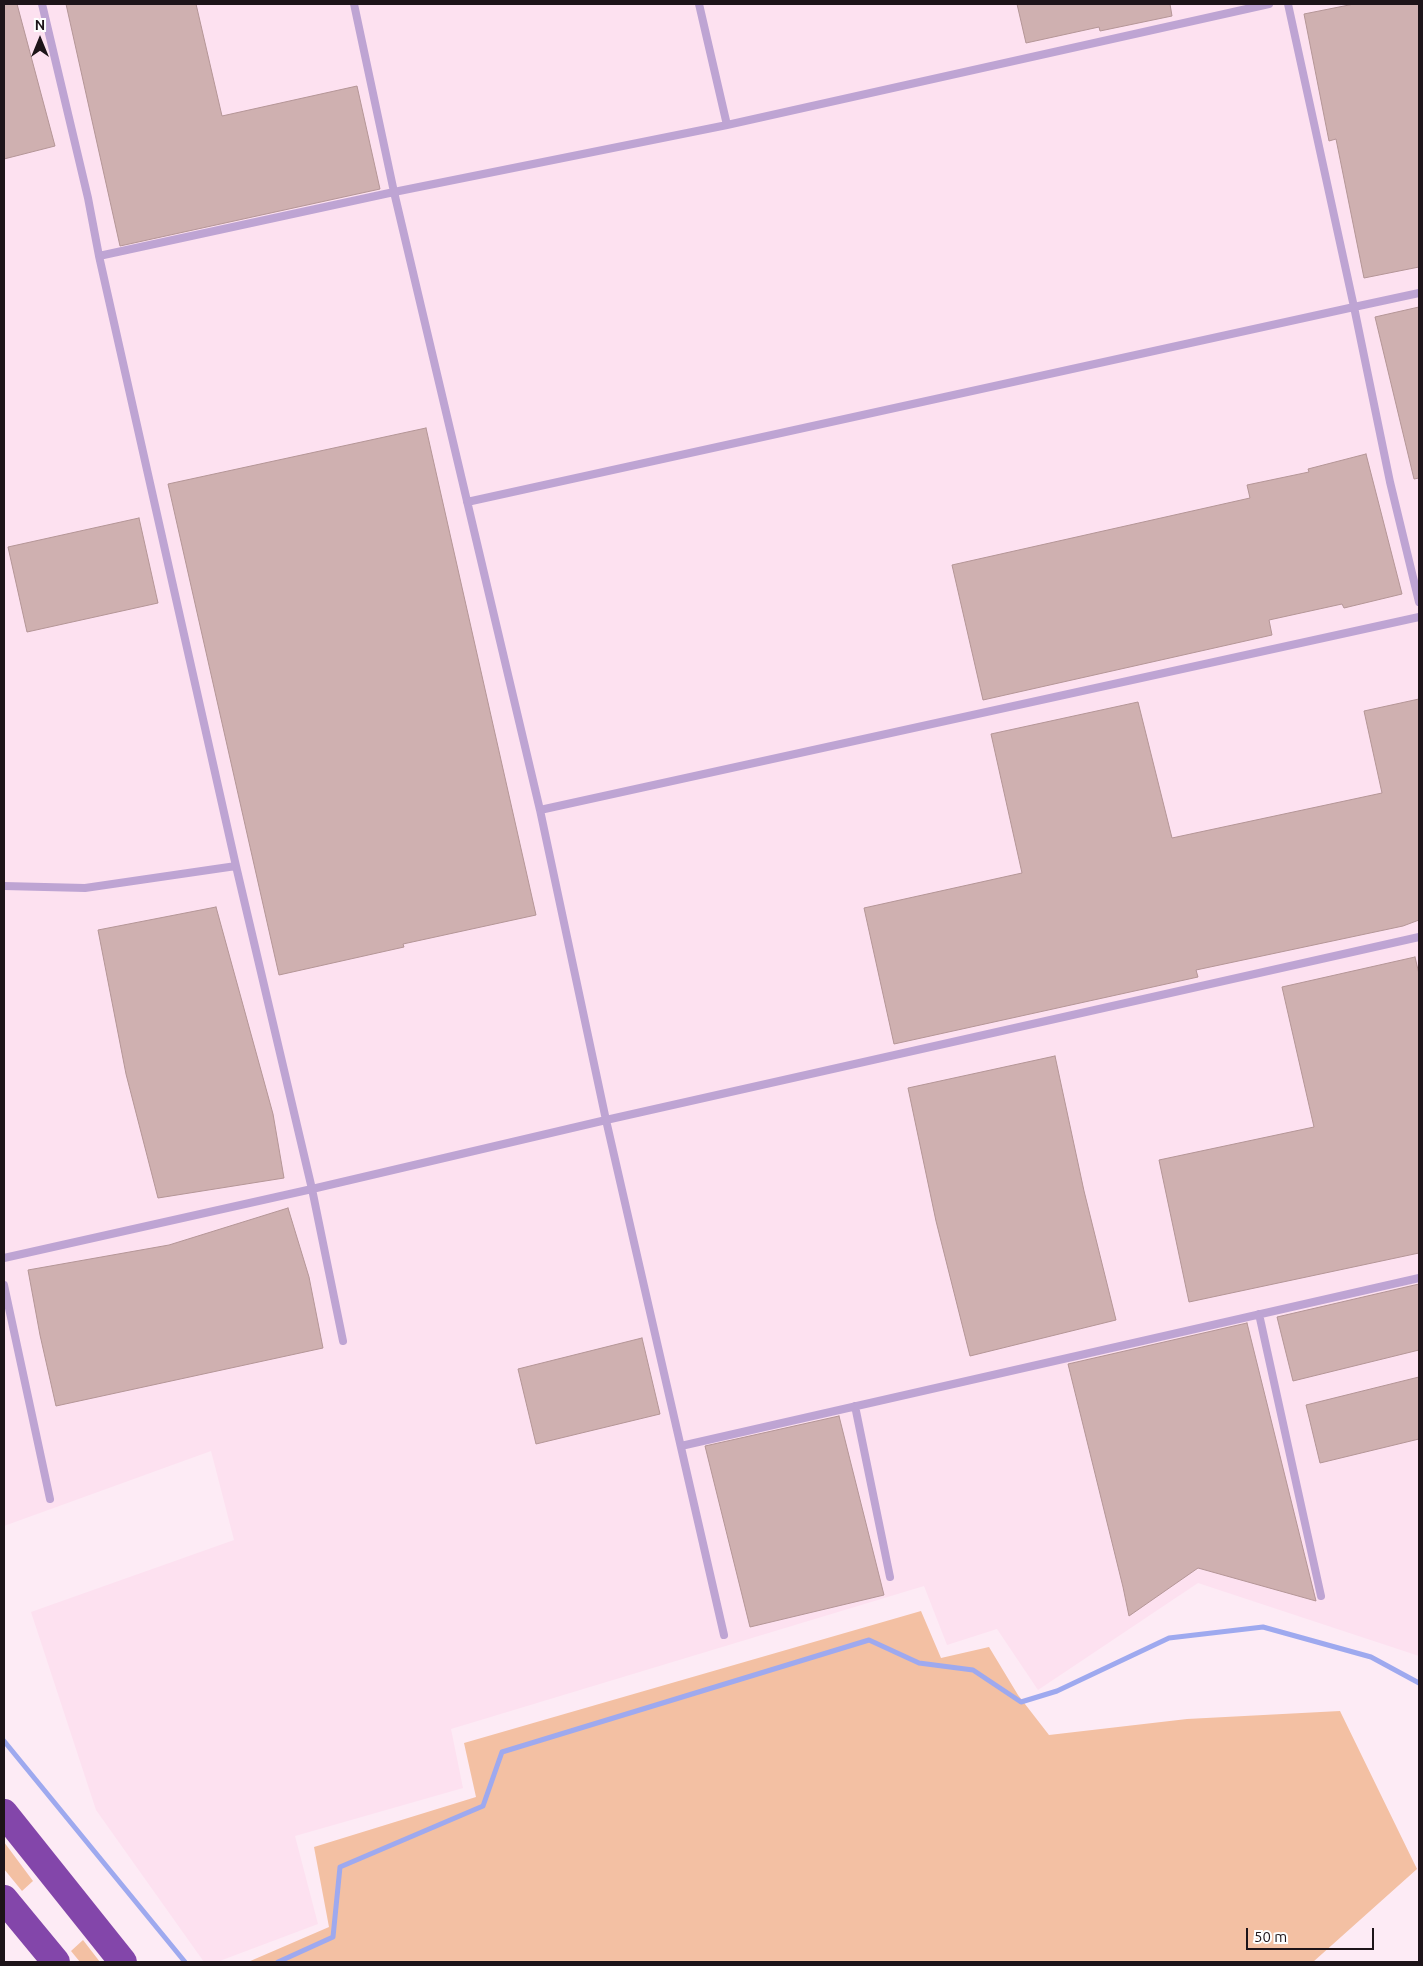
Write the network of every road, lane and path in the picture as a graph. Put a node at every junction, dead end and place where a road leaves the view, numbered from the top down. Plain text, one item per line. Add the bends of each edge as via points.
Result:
1 (42, 4) edge
2 (354, 4) edge
3 (699, 4) edge
4 (1269, 4) edge
5 (1288, 4) edge
6 (727, 124) junction
7 (394, 192) junction
8 (99, 256) junction
9 (1419, 293) edge
10 (1354, 307) junction
11 (467, 502) junction
12 (1419, 602) edge
13 (1419, 617) edge
14 (540, 810) junction
15 (236, 866) junction
16 (4, 886) edge
17 (1419, 937) edge
18 (606, 1120) junction
19 (312, 1189) junction
20 (4, 1258) edge
21 (1419, 1278) edge
22 (4, 1285) edge
23 (1259, 1314) junction
24 (343, 1341) dead end
25 (855, 1406) junction
26 (681, 1446) junction
27 (50, 1499) dead end
28 (890, 1577) dead end
29 (1321, 1596) dead end
30 (724, 1634) dead end
31 (4, 1813) edge
32 (4, 1899) edge
33 (56, 1962) edge
34 (123, 1962) edge

1 - 8 lane
2 - 7 lane
3 - 6 lane
4 - 6 lane
5 - 10 lane
6 - 7 lane
7 - 8 lane
7 - 11 lane
8 - 15 lane
9 - 10 lane
10 - 11 lane
10 - 12 lane
11 - 14 lane
13 - 14 lane
14 - 18 lane
15 - 16 lane via 86,888
15 - 19 lane
17 - 18 lane
18 - 19 lane
18 - 26 lane
19 - 20 lane
19 - 24 lane
21 - 23 lane
22 - 27 lane
23 - 25 lane
23 - 29 lane
25 - 26 lane
25 - 28 lane
26 - 30 lane
31 - 34 highway
32 - 33 highway

